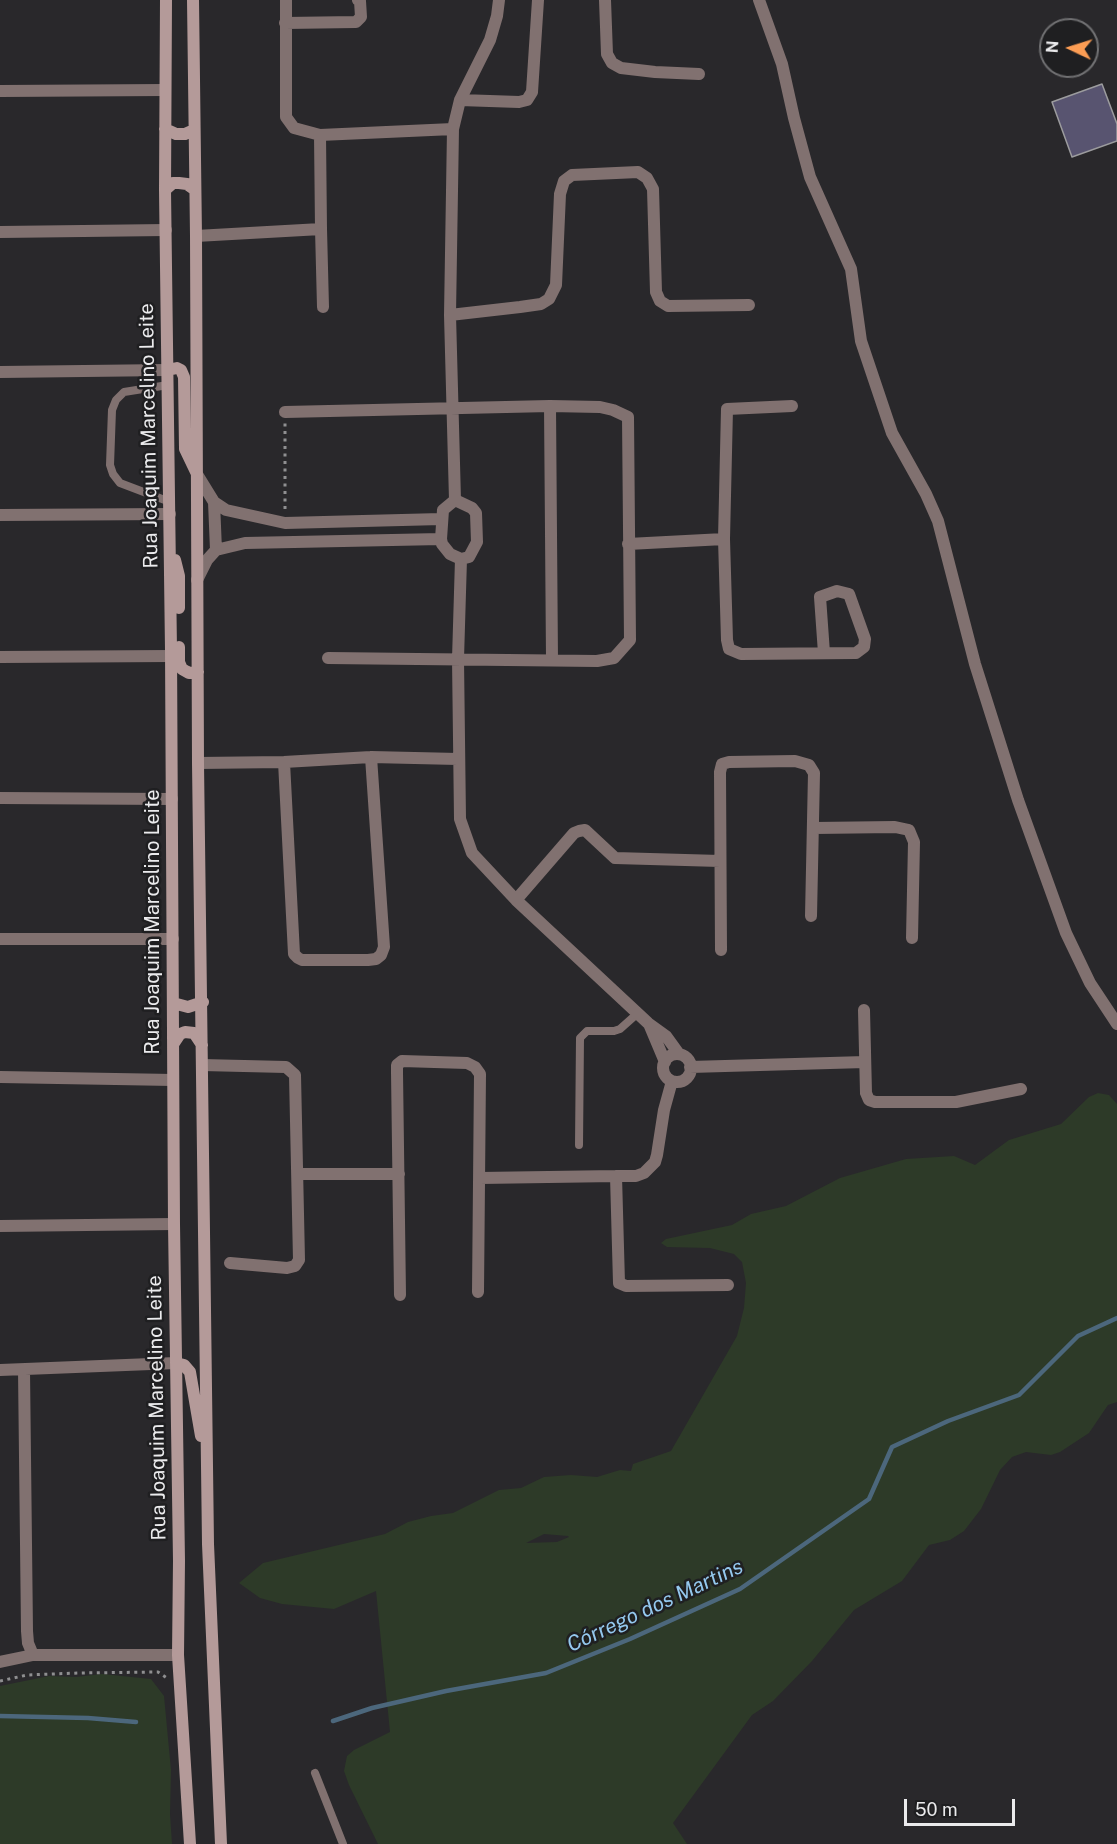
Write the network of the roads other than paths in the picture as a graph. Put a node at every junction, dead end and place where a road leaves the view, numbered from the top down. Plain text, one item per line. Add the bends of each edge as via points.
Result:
1 (166, 0) edge
2 (193, 0) edge
3 (286, 0) edge
4 (358, 0) edge
5 (499, 0) edge
6 (538, 0) edge
7 (605, 0) edge
8 (759, 0) edge
9 (285, 23) junction
10 (699, 74) dead end
11 (165, 90) junction
12 (0, 91) edge
13 (460, 100) junction
14 (165, 129) junction
15 (453, 129) junction
16 (194, 130) junction
17 (320, 135) junction
18 (194, 189) junction
19 (165, 190) junction
20 (321, 229) junction
21 (166, 230) junction
22 (0, 231) edge
23 (196, 236) junction
24 (749, 305) dead end
25 (323, 307) dead end
26 (450, 315) junction
27 (168, 370) junction
28 (0, 372) edge
29 (168, 385) junction
30 (550, 406) junction
31 (792, 406) dead end
32 (453, 409) junction
33 (285, 412) road end
34 (198, 476) junction
35 (455, 500) junction
36 (214, 502) junction
37 (170, 508) junction
38 (0, 515) edge
39 (441, 519) junction
40 (441, 539) junction
41 (724, 539) junction
42 (628, 544) junction
43 (170, 545) junction
44 (216, 550) junction
45 (461, 559) junction
46 (197, 581) junction
47 (824, 653) junction
48 (171, 656) junction
49 (0, 657) edge
50 (328, 658) dead end
51 (458, 659) junction
52 (552, 660) junction
53 (198, 672) junction
54 (371, 757) junction
55 (458, 759) junction
56 (284, 762) junction
57 (198, 763) junction
58 (0, 798) edge
59 (172, 798) junction
60 (814, 828) junction
61 (720, 861) junction
62 (516, 900) junction
63 (811, 916) dead end
64 (912, 938) dead end
65 (0, 939) edge
66 (173, 939) junction
67 (721, 950) dead end
68 (202, 1002) junction
69 (173, 1003) junction
70 (864, 1010) dead end
71 (638, 1013) junction
72 (648, 1023) junction
73 (1117, 1024) edge
74 (174, 1043) junction
75 (202, 1045) junction
76 (679, 1054) junction
77 (665, 1062) junction
78 (865, 1062) junction
79 (202, 1065) junction
80 (690, 1067) junction
81 (0, 1077) edge
82 (173, 1080) junction
83 (676, 1081) junction
84 (1021, 1089) dead end
85 (579, 1145) dead end
86 (299, 1174) junction
87 (399, 1174) junction
88 (616, 1176) junction
89 (480, 1178) junction
90 (174, 1224) junction
91 (0, 1226) edge
92 (230, 1263) dead end
93 (728, 1285) dead end
94 (478, 1292) dead end
95 (400, 1295) dead end
96 (176, 1363) junction
97 (0, 1370) edge
98 (24, 1370) junction
99 (207, 1457) junction
100 (33, 1655) junction
101 (178, 1655) junction
102 (0, 1662) edge
103 (315, 1773) dead end
104 (190, 1844) edge
105 (221, 1844) edge
106 (343, 1844) edge

1 - 11 main road, Rua Joaquim Marcelino Leite
2 - 16 main road
3 - 9 street
4 - 9 street via 361,17 356,22
5 - 13 street via 490,40
6 - 13 street via 532,92 527,100
7 - 10 street via 607,54 612,63 621,68
8 - 73 street via 782,64 810,177 850,269 861,341 892,433 938,521 975,664 1018,800 1066,933 1090,983
9 - 17 street via 286,117 294,128
11 - 12 street
11 - 14 main road, Rua Joaquim Marcelino Leite
13 - 15 street
14 - 16 main road via 176,134
14 - 19 main road, Rua Joaquim Marcelino Leite
15 - 17 street
15 - 26 street
16 - 18 main road
17 - 20 street
18 - 19 main road via 188,184 173,183
18 - 23 main road
19 - 21 main road, Rua Joaquim Marcelino Leite
20 - 23 street
20 - 25 street
21 - 22 street
21 - 27 main road, Rua Joaquim Marcelino Leite
23 - 34 main road
24 - 26 street via 668,306 660,302 656,292 653,189 638,172 572,175 564,181 556,285 549,299 541,304
26 - 32 street
27 - 28 street
27 - 29 main road, Rua Joaquim Marcelino Leite
27 - 34 main road via 177,368 184,377 185,450
29 - 37 main road, Rua Joaquim Marcelino Leite
29 - 37 lane via 124,392 116,399 110,465 120,483
30 - 32 street
30 - 42 street via 600,407 628,417
30 - 52 street
31 - 41 street via 727,409
32 - 33 street
32 - 35 street
34 - 36 street
34 - 46 main road
35 - 39 street
35 - 45 street via 476,513 477,542 469,557
36 - 39 street via 226,510 285,523
36 - 44 street
37 - 38 street
37 - 43 main road, Rua Joaquim Marcelino Leite
39 - 40 street
40 - 44 street via 245,543
40 - 45 street via 450,554
41 - 42 street
41 - 47 street via 729,649 741,654
42 - 52 street via 630,640 614,658
43 - 48 main road, Rua Joaquim Marcelino Leite
43 - 53 main road via 179,576 179,662 189,673
44 - 46 street
45 - 51 street
46 - 53 main road
47 - 47 street via 856,653 864,647 865,639 849,594 837,591 820,597
48 - 49 street
48 - 59 main road, Rua Joaquim Marcelino Leite
50 - 51 street
51 - 52 street
51 - 55 street
53 - 57 main road
54 - 55 street
54 - 56 street
54 - 56 street via 384,947 381,955 368,960 302,960 294,954
55 - 62 street via 459,819 472,853
56 - 57 street
57 - 68 main road
58 - 59 street
59 - 66 main road, Rua Joaquim Marcelino Leite
60 - 61 street via 814,773 809,765 795,761 722,764
60 - 63 street
60 - 64 street via 896,826 909,830 914,842
61 - 62 street via 615,858 585,830 579,831
61 - 67 street
62 - 71 street
65 - 66 street
66 - 69 main road, Rua Joaquim Marcelino Leite
68 - 69 main road via 188,1007
68 - 75 main road
69 - 74 main road, Rua Joaquim Marcelino Leite
70 - 78 street
71 - 72 street
71 - 85 lane via 620,1029 587,1031 580,1038
72 - 76 street via 666,1036
72 - 77 street
74 - 75 main road via 185,1032 194,1033
74 - 82 main road, Rua Joaquim Marcelino Leite
75 - 79 main road
76 - 77 street
76 - 80 street via 687,1058
77 - 83 street via 664,1071
78 - 80 street
78 - 84 street via 866,1093 875,1102 956,1102
79 - 86 street via 286,1067 295,1075
79 - 99 main road
80 - 83 street via 688,1076
81 - 82 street
82 - 90 main road, Rua Joaquim Marcelino Leite
83 - 88 street via 664,1110 655,1162 636,1176
86 - 87 street
86 - 92 street via 299,1260 295,1266
87 - 89 street via 397,1065 402,1061 466,1063 480,1074
87 - 95 street
88 - 89 street
88 - 93 street via 619,1283
89 - 94 street
90 - 91 street
90 - 96 main road, Rua Joaquim Marcelino Leite
96 - 98 street
96 - 99 main road via 190,1372
96 - 101 main road, Rua Joaquim Marcelino Leite
97 - 98 street
98 - 100 street via 27,1631
99 - 105 main road
100 - 101 street
100 - 102 street
101 - 104 main road, Rua Joaquim Marcelino Leite
103 - 106 lane

